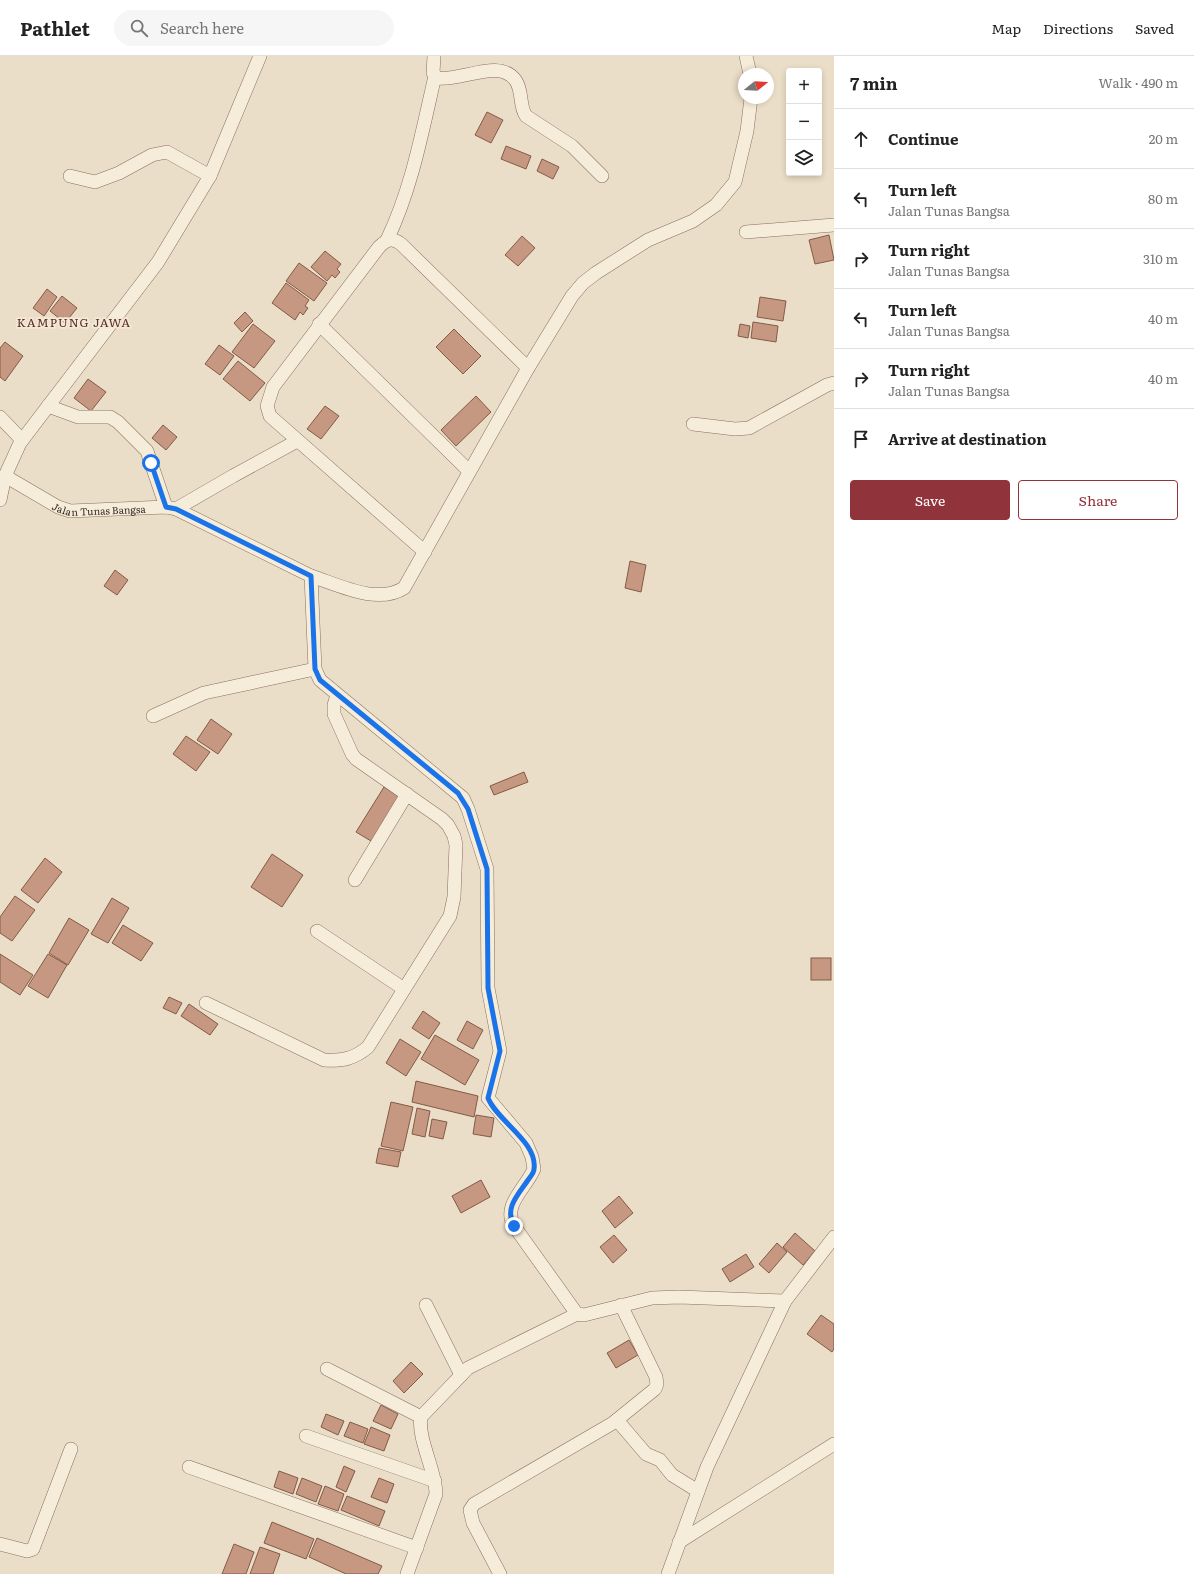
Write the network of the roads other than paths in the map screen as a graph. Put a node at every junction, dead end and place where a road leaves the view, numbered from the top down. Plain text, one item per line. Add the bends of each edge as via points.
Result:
1 (260, 56) edge
2 (434, 56) edge
3 (746, 56) edge
4 (749, 68) edge
5 (435, 76) junction
6 (750, 104) edge
7 (70, 176) dead end
8 (210, 176) junction
9 (602, 176) dead end
10 (834, 225) edge
11 (746, 232) dead end
12 (387, 240) junction
13 (319, 324) junction
14 (528, 368) junction
15 (834, 383) edge
16 (48, 406) junction
17 (0, 417) edge
18 (694, 424) dead end
19 (22, 440) junction
20 (297, 441) junction
21 (469, 472) junction
22 (5, 476) junction
23 (0, 500) edge
24 (171, 508) junction
25 (425, 552) junction
26 (311, 576) junction
27 (315, 669) junction
28 (337, 695) junction
29 (153, 716) dead end
30 (407, 794) junction
31 (355, 880) dead end
32 (318, 931) dead end
33 (404, 989) junction
34 (206, 1003) dead end
35 (834, 1237) edge
36 (785, 1301) junction
37 (426, 1305) dead end
38 (621, 1305) junction
39 (577, 1314) junction
40 (327, 1369) dead end
41 (461, 1375) junction
42 (422, 1417) junction
43 (617, 1420) junction
44 (306, 1436) dead end
45 (834, 1444) edge
46 (71, 1449) dead end
47 (190, 1467) dead end
48 (435, 1481) junction
49 (698, 1491) junction
50 (679, 1542) junction
51 (0, 1544) edge
52 (417, 1548) junction
53 (407, 1574) edge
54 (500, 1574) edge
55 (668, 1574) edge

1 - 8 street
2 - 5 street via 432,68
3 - 4 street
5 - 9 street via 441,78 505,71 518,83 526,116 572,146
5 - 12 street via 408,189
6 - 14 street, Jalan Tunas Bangsa via 748,131 735,182 716,205 693,221 648,240 583,283 572,296
7 - 8 street via 95,182 119,173 152,155 167,152
8 - 16 street via 158,262
10 - 11 street
12 - 13 street
12 - 14 street via 393,239 401,244
13 - 20 street via 273,387 267,400 270,416
13 - 21 street
14 - 21 street, Jalan Tunas Bangsa
15 - 18 street via 827,384 749,428 735,429
16 - 19 street
16 - 24 street via 78,417 110,417 118,422 147,451
17 - 19 street
19 - 22 street
20 - 24 street
20 - 25 street
21 - 25 street, Jalan Tunas Bangsa
22 - 23 street
22 - 24 street, Jalan Tunas Bangsa via 58,507 70,511
24 - 26 street, Jalan Tunas Bangsa
25 - 26 street, Jalan Tunas Bangsa via 404,588 391,595 372,595
26 - 27 street
27 - 28 street via 320,680
27 - 29 street via 204,693
28 - 30 street via 334,714 352,754
28 - 39 street via 458,793 468,809 487,869 488,988 500,1051 488,1098 526,1143 532,1156 534,1170 510,1207 509,1216
30 - 31 street
30 - 33 street via 442,819 454,836 456,845 454,898 450,916
32 - 33 street
33 - 34 street via 368,1047 356,1056 339,1061 324,1060
35 - 36 street
36 - 38 street via 679,1297 641,1300
36 - 49 street
37 - 41 street
38 - 39 street via 584,1315
38 - 43 street via 654,1370 657,1384 655,1389
39 - 41 street via 480,1360
40 - 42 street
41 - 42 street
42 - 48 street via 421,1428
43 - 49 street via 646,1454 660,1460 672,1475
43 - 54 street via 474,1504 470,1510 473,1523
44 - 48 street
45 - 50 street
46 - 51 street via 33,1549 27,1551
47 - 52 street
48 - 52 street via 436,1497
49 - 50 street
50 - 55 street
52 - 53 street

